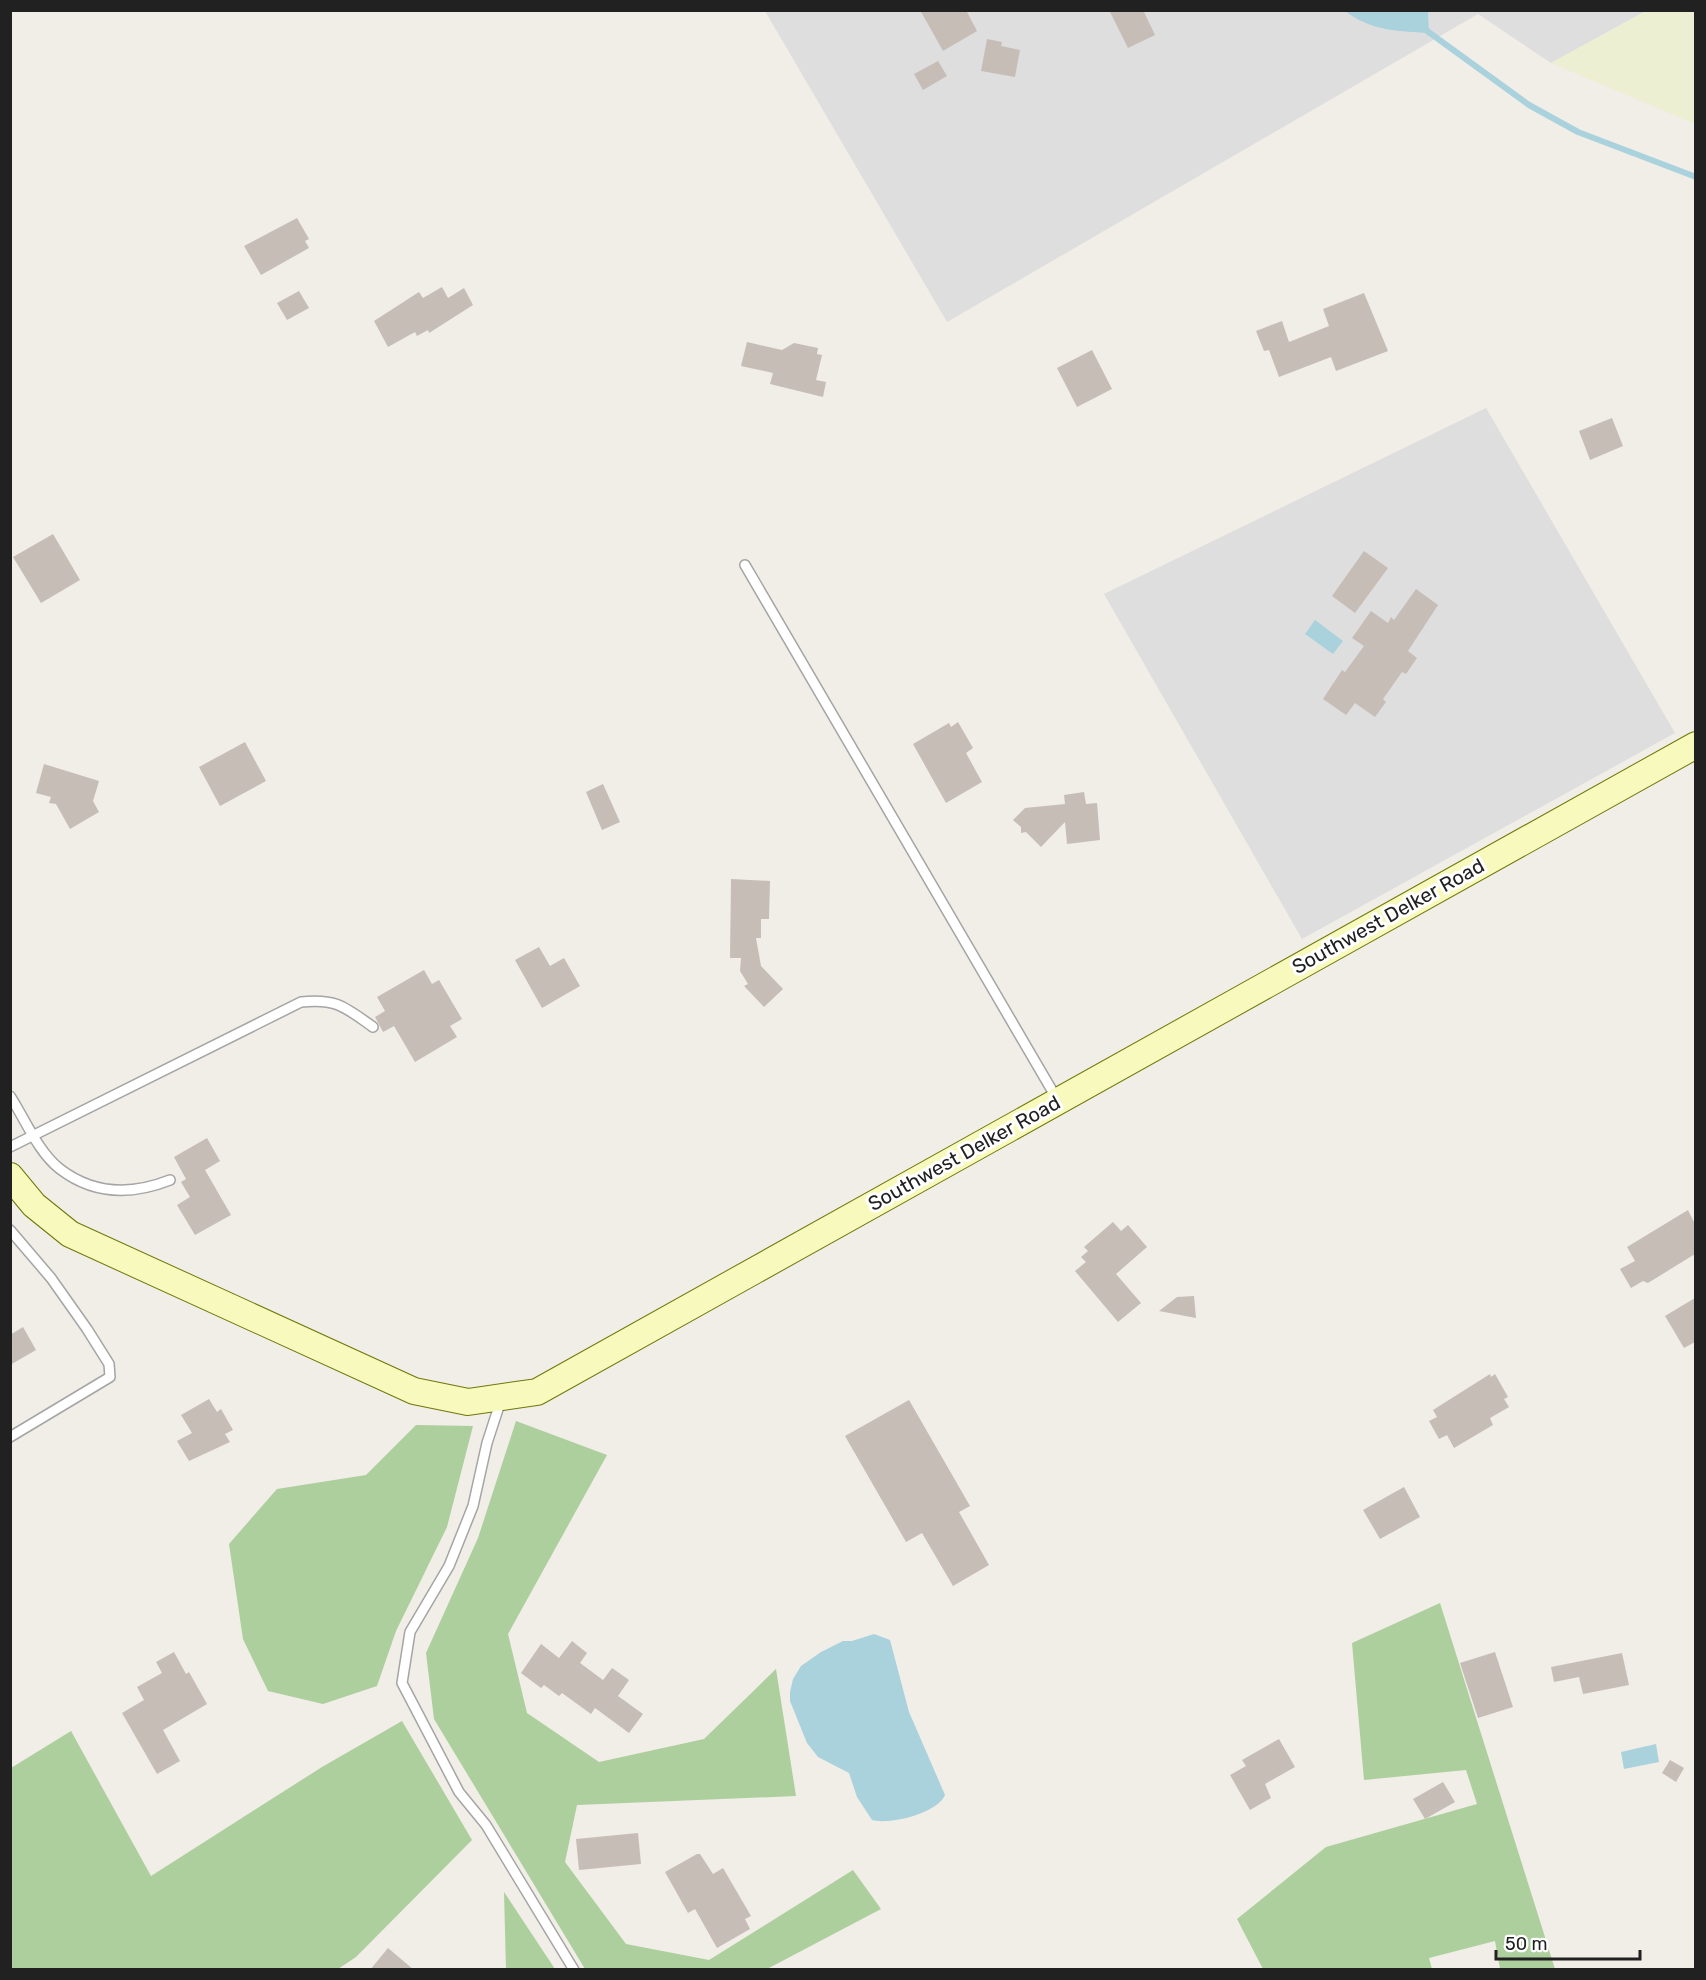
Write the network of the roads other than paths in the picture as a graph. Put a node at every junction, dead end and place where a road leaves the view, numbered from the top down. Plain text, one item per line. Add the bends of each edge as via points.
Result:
1 (745, 565) dead end
2 (1695, 745) edge
3 (373, 1027) dead end
4 (10, 1096) edge
5 (1058, 1101) junction
6 (34, 1134) junction
7 (10, 1147) edge
8 (10, 1176) edge
9 (170, 1180) dead end
10 (10, 1230) edge
11 (501, 1397) junction
12 (10, 1437) edge
13 (574, 1970) edge

1 - 5 lane
2 - 5 street, Southwest Delker Road
3 - 6 lane via 343,1005 325,999 301,1002
4 - 6 lane
5 - 11 street, Southwest Delker Road via 537,1392
6 - 7 lane
6 - 9 lane via 60,1168 87,1183 119,1192 145,1190
8 - 11 street, Southwest Delker Road via 34,1205 70,1234 414,1391 468,1402
10 - 12 lane via 87,1329 109,1364 110,1377
11 - 13 lane via 473,1506 449,1566 410,1632 402,1683 459,1792 486,1825

